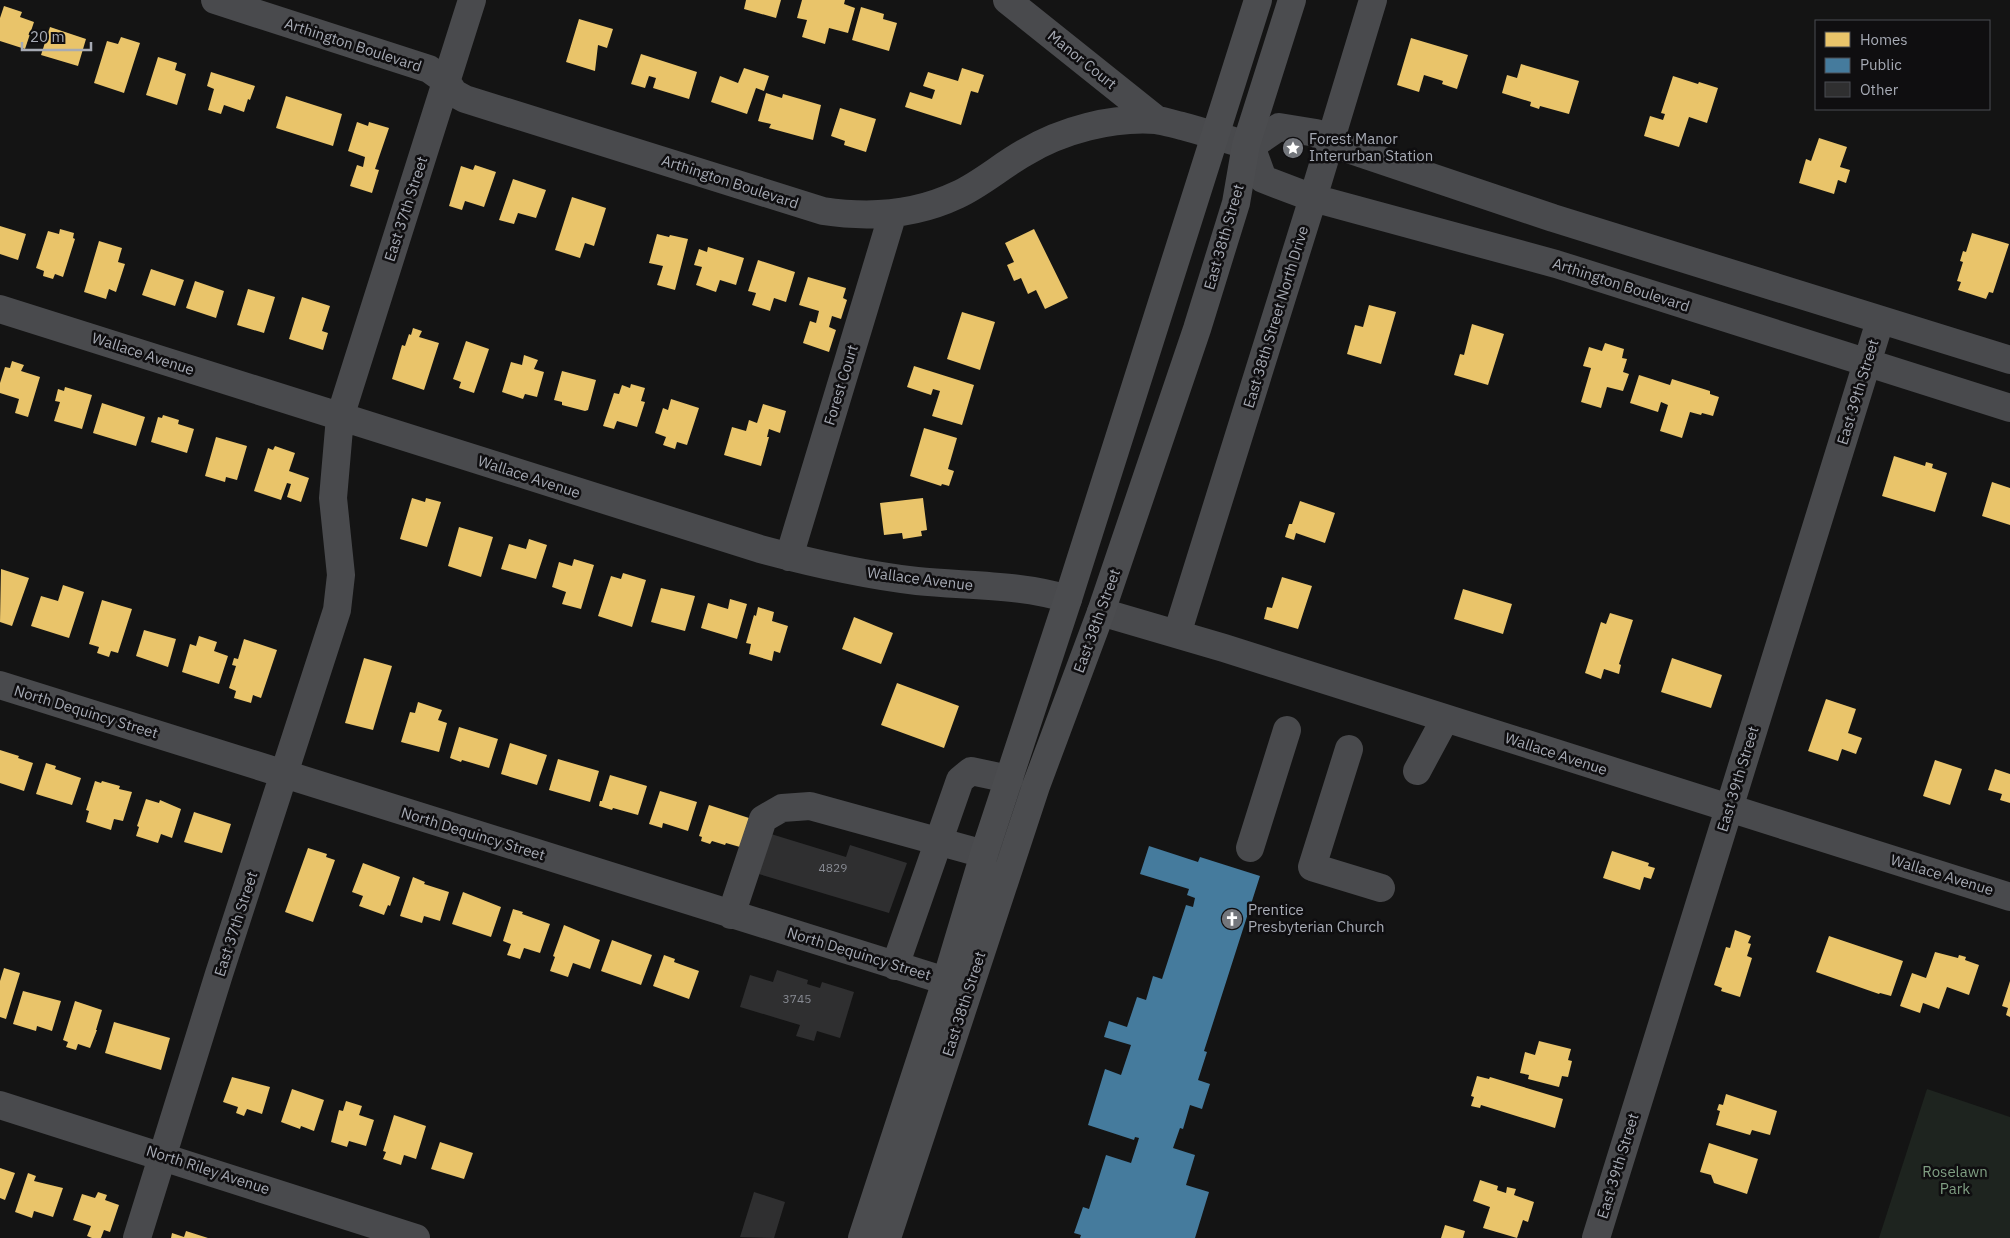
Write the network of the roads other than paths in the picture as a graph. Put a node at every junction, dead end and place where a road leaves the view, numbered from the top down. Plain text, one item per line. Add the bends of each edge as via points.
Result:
1 (215, 0) edge
2 (1007, 0) edge
3 (1258, 0) edge
4 (1292, 0) edge
5 (1373, 0) edge
6 (477, 4) edge
7 (447, 82) junction
8 (1157, 120) junction
9 (1216, 135) junction
10 (1330, 143) junction
11 (1249, 145) junction
12 (1314, 198) junction
13 (893, 213) junction
14 (0, 309) edge
15 (1880, 321) junction
16 (2010, 360) edge
17 (1866, 364) junction
18 (2010, 408) edge
19 (340, 417) junction
20 (789, 556) junction
21 (1068, 599) junction
22 (1102, 612) junction
23 (1177, 634) junction
24 (0, 685) edge
25 (1445, 719) junction
26 (1287, 730) dead end
27 (1349, 749) dead end
28 (1417, 772) dead end
29 (285, 774) junction
30 (1009, 779) junction
31 (1728, 809) junction
32 (939, 842) junction
33 (1250, 848) dead end
34 (984, 854) junction
35 (1381, 888) dead end
36 (2010, 896) edge
37 (731, 915) junction
38 (896, 966) junction
39 (946, 981) junction
40 (0, 1104) edge
41 (164, 1156) junction
42 (137, 1238) edge
43 (416, 1238) edge
44 (862, 1238) edge
45 (887, 1238) edge
46 (1596, 1238) edge

1 - 7 street, Arthington Boulevard via 429,69
2 - 8 street, Manor Court
3 - 9 main road, East 38th Street
4 - 11 main road, East 38th Street
5 - 10 street, East 38th Street North Drive
6 - 7 street, East 37th Street
7 - 13 street, Arthington Boulevard via 451,90 465,99 811,208 846,214
7 - 19 street, East 37th Street
8 - 9 street, Arthington Boulevard
8 - 13 street, Arthington Boulevard via 1110,123 1073,131 1024,153 955,196 926,207
9 - 11 street, Arthington Boulevard
9 - 21 main road, East 38th Street
10 - 11 street via 1316,133 1280,127
10 - 12 street, East 38th Street North Drive
10 - 15 street
11 - 12 street, Arthington Boulevard via 1263,179
11 - 22 main road, East 38th Street via 1236,204 1197,330
12 - 17 street, Arthington Boulevard via 1556,264
12 - 23 street, East 38th Street North Drive
13 - 20 street, Forest Court
14 - 19 street, Wallace Avenue
15 - 16 street
15 - 17 street, East 39th Street
17 - 18 street, Arthington Boulevard
17 - 31 street, East 39th Street
19 - 20 street, Wallace Avenue via 712,535
19 - 29 street, East 37th Street via 334,498 341,575 337,610
20 - 21 street, Wallace Avenue via 887,577 1032,590
21 - 30 main road, East 38th Street
22 - 23 street, Wallace Avenue
22 - 45 main road, East 38th Street via 1036,786
23 - 25 street, Wallace Avenue
24 - 29 street, North Dequincy Street
25 - 28 street
25 - 31 street, Wallace Avenue
26 - 33 street
27 - 35 street via 1312,867
29 - 37 street, North Dequincy Street
29 - 41 street, East 37th Street via 219,974
30 - 32 street via 971,771 960,780
30 - 34 main road, East 38th Street
31 - 36 street, Wallace Avenue
31 - 46 street, East 39th Street
32 - 34 street
32 - 37 street via 810,806 782,808 764,820
32 - 38 street
34 - 39 main road, East 38th Street
37 - 38 street, North Dequincy Street
38 - 39 street, North Dequincy Street
39 - 44 main road, East 38th Street
40 - 41 street, North Riley Avenue
41 - 42 street, East 37th Street
41 - 43 street, North Riley Avenue

